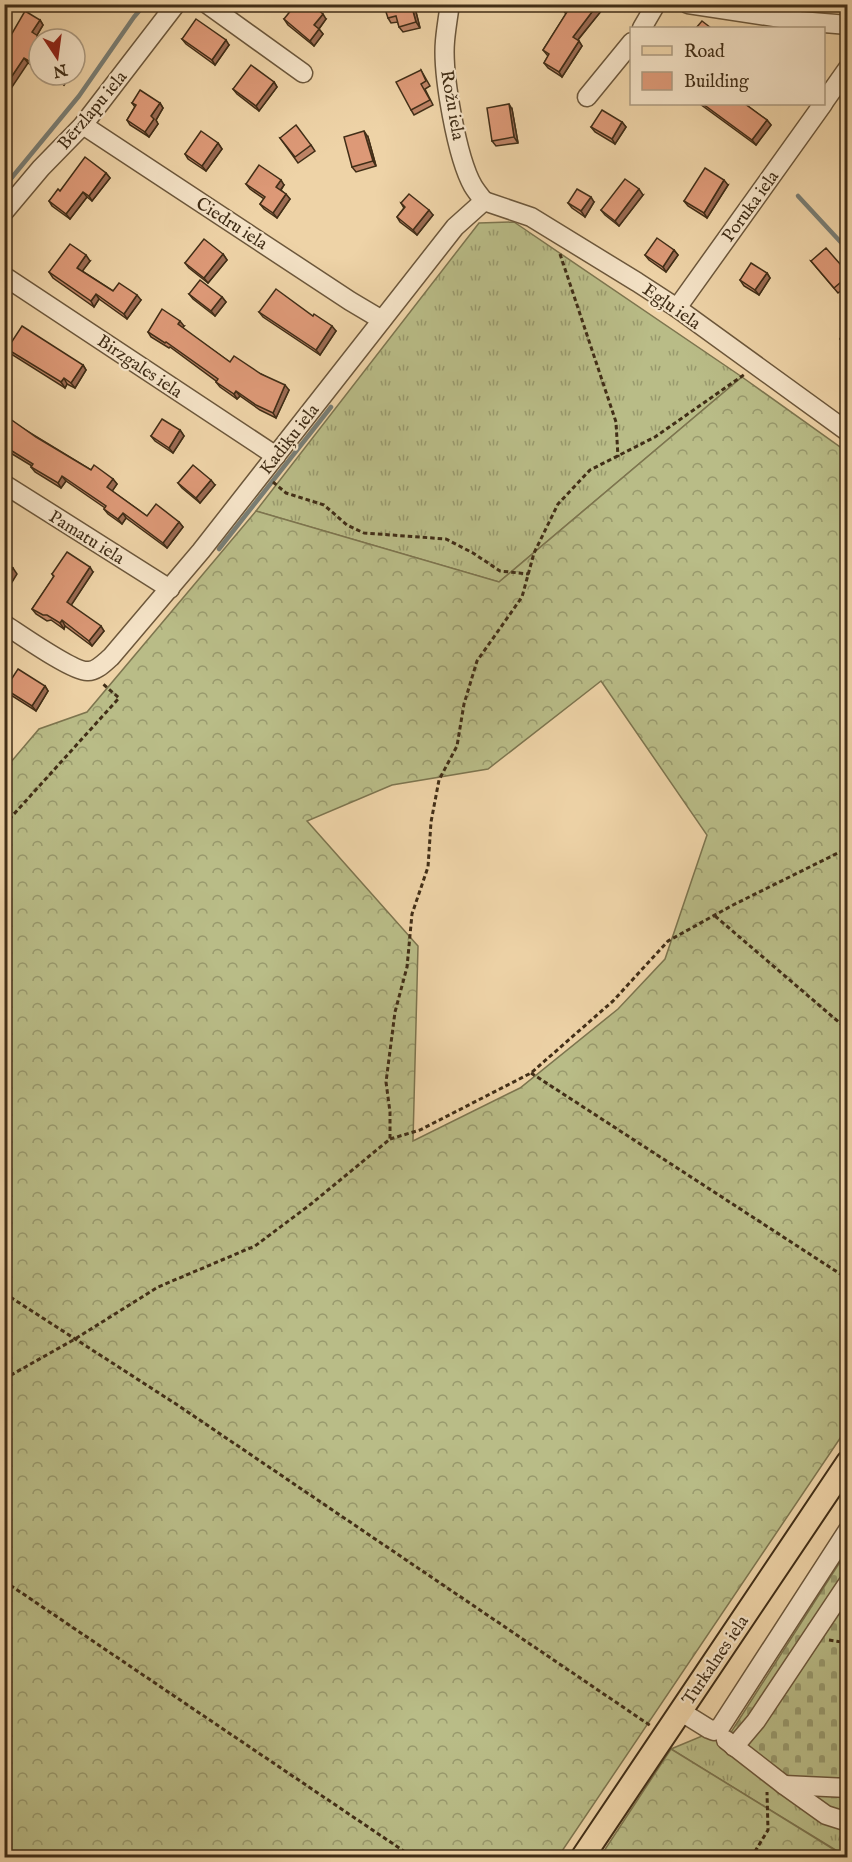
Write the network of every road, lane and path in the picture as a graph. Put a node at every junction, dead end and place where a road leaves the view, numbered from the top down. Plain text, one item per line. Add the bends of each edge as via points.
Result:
1 (176, 4) edge
2 (207, 4) edge
3 (450, 4) edge
4 (656, 4) edge
5 (688, 4) edge
6 (848, 25) edge
7 (643, 27) edge
8 (630, 44) edge
9 (848, 68) edge
10 (303, 73) dead end
11 (588, 97) dead end
12 (825, 100) edge
13 (822, 105) edge
14 (83, 125) junction
15 (484, 201) junction
16 (4, 212) edge
17 (552, 229) junction
18 (4, 276) edge
19 (677, 308) junction
20 (382, 320) junction
21 (756, 366) junction
22 (845, 425) edge
23 (276, 456) junction
24 (618, 458) junction
25 (4, 484) edge
26 (278, 486) dead end
27 (529, 574) junction
28 (170, 589) junction
29 (4, 624) edge
30 (89, 672) junction
31 (4, 825) edge
32 (848, 848) edge
33 (714, 915) junction
34 (848, 1030) edge
35 (531, 1073) junction
36 (390, 1139) junction
37 (848, 1279) edge
38 (4, 1293) edge
39 (75, 1339) junction
40 (4, 1379) edge
41 (848, 1462) edge
42 (846, 1539) edge
43 (4, 1581) edge
44 (848, 1583) edge
45 (680, 1711) junction
46 (714, 1731) junction
47 (664, 1735) junction
48 (734, 1747) junction
49 (767, 1772) junction
50 (784, 1785) junction
51 (848, 1788) edge
52 (848, 1822) edge
53 (414, 1857) edge
54 (582, 1857) edge
55 (752, 1857) edge

1 - 14 street, Bērzlapu iela
2 - 10 street
3 - 15 street, Rožu iela via 444,43 453,119 465,167
4 - 7 street
5 - 6 street
8 - 11 street
9 - 12 street, Poruka iela
13 - 19 street, Poruka iela
14 - 16 street, Bērzlapu iela
14 - 20 street, Ciedru iela
15 - 17 street, Egļu iela via 531,217
15 - 20 street, Kadiķu iela via 455,226
17 - 19 street, Egļu iela
17 - 24 path via 616,423
18 - 23 street, Birzgales iela
19 - 21 street, Egļu iela
20 - 23 street, Kadiķu iela
21 - 22 street, Egļu iela
21 - 24 path via 656,437
23 - 28 street, Kadiķu iela
24 - 27 path via 590,470 558,504 534,553
25 - 28 street, Pamatu iela
26 - 27 path via 286,494 324,505 347,525 364,533 446,539 500,572
27 - 36 path via 522,597 477,661 457,746 439,780 428,867 412,914 407,967 395,1012 386,1082
28 - 30 street, Kadiķu iela via 111,657
29 - 30 street via 75,669
30 - 31 path via 119,698
32 - 33 path
33 - 34 path
33 - 35 path via 668,940 613,1001
35 - 36 path via 420,1130
35 - 37 path
36 - 39 path via 255,1246 158,1287
38 - 39 path
39 - 40 path
39 - 47 path
41 - 45 main road, Turkalnes iela
42 - 46 street
43 - 53 path
44 - 48 street via 756,1721
45 - 46 street
45 - 47 main road, Turkalnes iela
46 - 48 street
47 - 54 main road, Turkalnes iela
48 - 49 street
49 - 50 street
49 - 55 path via 768,1830
50 - 51 street
50 - 52 street via 826,1815

